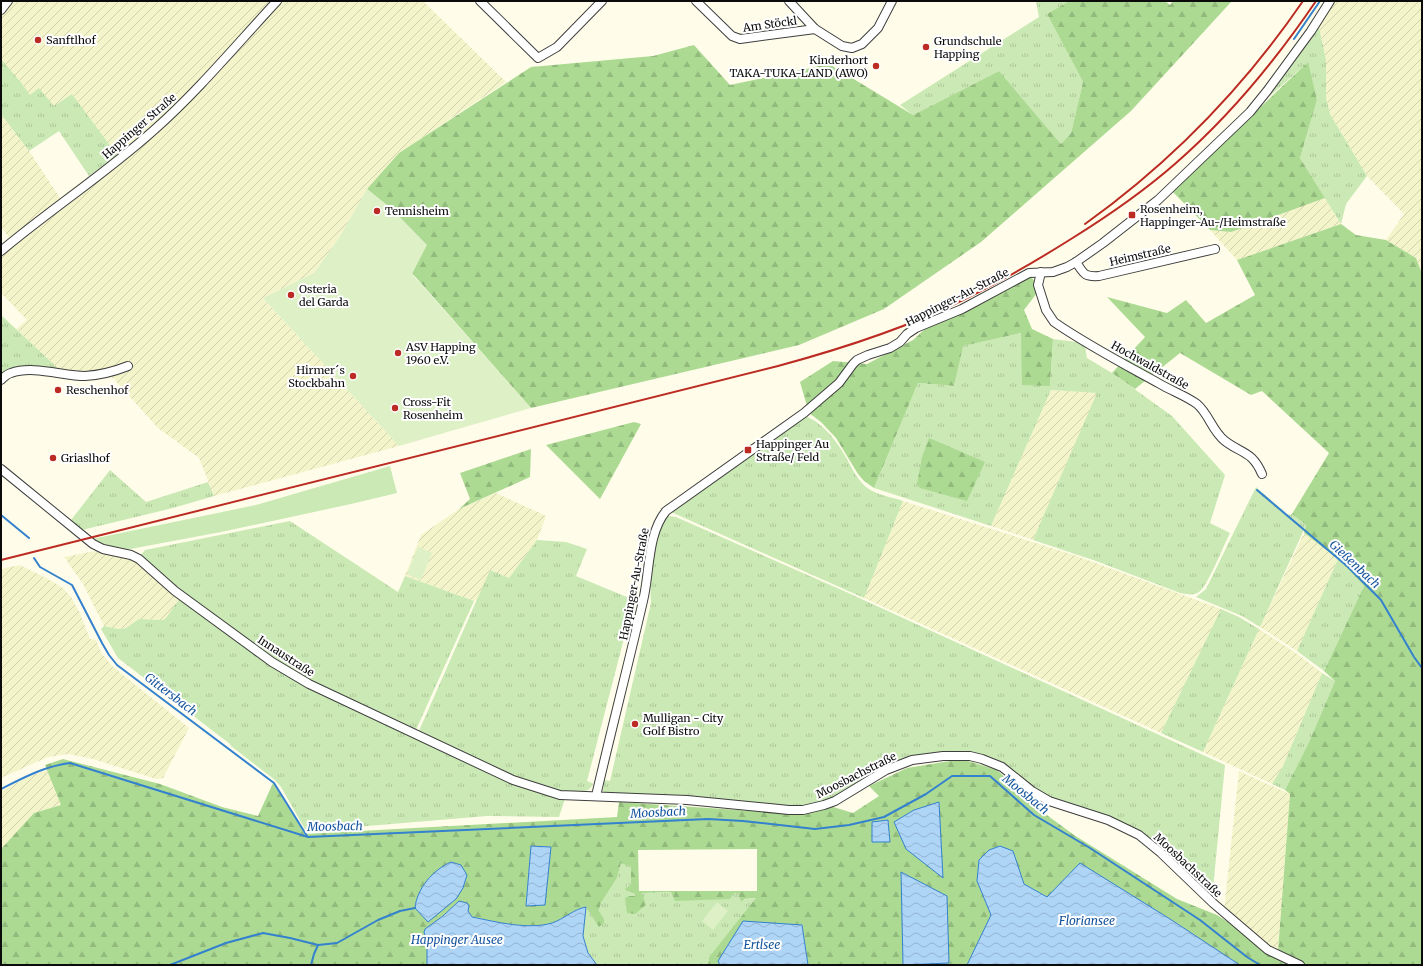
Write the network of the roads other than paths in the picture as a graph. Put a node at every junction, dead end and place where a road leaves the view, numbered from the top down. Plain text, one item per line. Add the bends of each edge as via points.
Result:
1 (8, 1) edge
2 (277, 1) edge
3 (480, 1) edge
4 (602, 1) edge
5 (696, 1) edge
6 (789, 1) edge
7 (892, 1) edge
8 (1330, 1) edge
9 (1, 10) edge
10 (815, 29) junction
11 (1215, 249) dead end
12 (1, 251) edge
13 (1076, 262) junction
14 (1041, 272) junction
15 (128, 366) dead end
16 (1, 380) edge
17 (1, 469) edge
18 (1262, 474) dead end
19 (596, 796) junction
20 (1300, 965) edge

1 - 9 street
2 - 12 street, Happinger Straße via 179,107 153,131 92,182
3 - 4 street via 538,58 557,47
5 - 10 street, Am Stöckl via 732,36 740,39
6 - 10 street
7 - 10 street via 878,28 862,44 852,48 842,46
8 - 13 street, Happinger-Au-Straße via 1311,31 1250,112 1158,200
11 - 13 street, Heimstraße via 1094,276 1086,276
13 - 14 street, Happinger-Au-Straße via 1053,272
14 - 18 street, Hochwaldstraße via 1038,285 1046,310 1054,322 1147,377 1189,398 1206,414 1218,434 1258,463
14 - 19 street, Happinger-Au-Straße via 1029,273 962,309 916,328 890,348 857,360 839,383 804,413 666,511 654,533 644,599
15 - 16 street via 108,374 84,376 20,371 10,373
17 - 19 street, Innaustraße via 93,544 139,559 174,591 272,662 309,684 513,780 560,795
19 - 20 street, Moosbachstraße via 687,800 803,810 835,800 886,770 912,760 970,756 1002,767 1032,792 1049,801 1108,820 1139,835 1268,950

